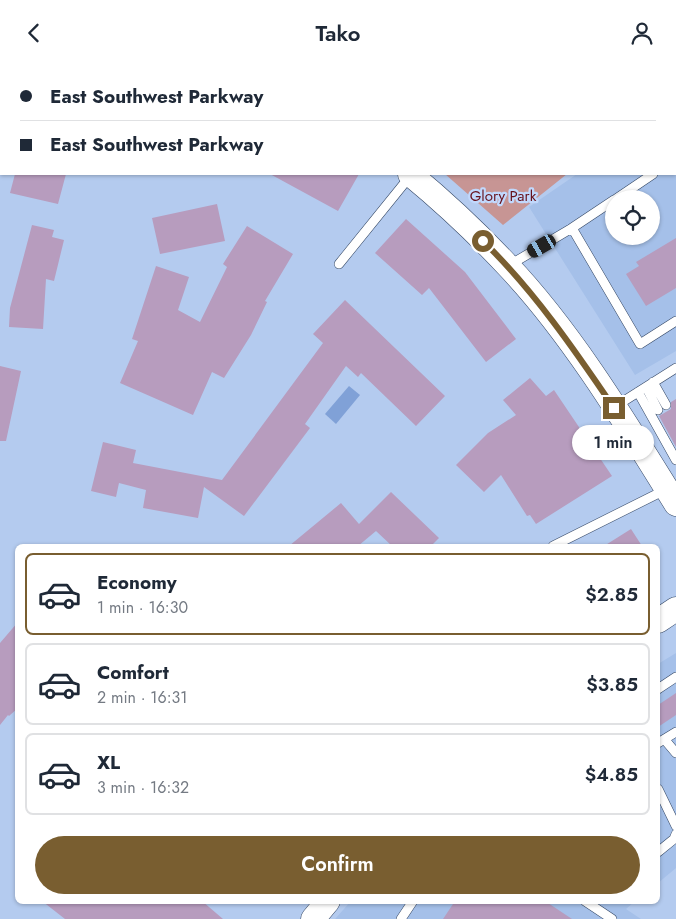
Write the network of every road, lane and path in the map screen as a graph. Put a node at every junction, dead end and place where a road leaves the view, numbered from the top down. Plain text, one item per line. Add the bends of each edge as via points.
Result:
1 (411, 175) edge
2 (652, 175) edge
3 (630, 190) edge
4 (605, 207) edge
5 (572, 228) junction
6 (340, 263) dead end
7 (508, 266) junction
8 (676, 321) edge
9 (676, 368) edge
10 (646, 387) junction
11 (614, 408) junction
12 (662, 408) dead end
13 (676, 460) edge
14 (673, 493) edge
15 (558, 544) edge
16 (676, 609) edge
17 (660, 620) edge
18 (676, 677) edge
19 (660, 688) edge
20 (676, 732) edge
21 (661, 741) edge
22 (676, 753) edge
23 (660, 793) edge
24 (676, 826) edge
25 (676, 834) edge
26 (660, 850) edge
27 (326, 904) edge
28 (411, 904) edge
29 (590, 904) edge
30 (313, 919) edge
31 (401, 919) edge
32 (612, 919) edge

1 - 6 lane
1 - 7 street
2 - 3 lane
4 - 5 lane
5 - 7 lane
5 - 8 lane via 640,343
7 - 11 street via 570,342
9 - 10 lane
10 - 11 lane
10 - 12 lane
10 - 13 lane
11 - 14 street
14 - 15 lane
16 - 17 street
18 - 19 lane
20 - 21 lane
21 - 22 lane
23 - 24 lane
25 - 26 lane
27 - 30 street
28 - 31 lane
29 - 32 lane

